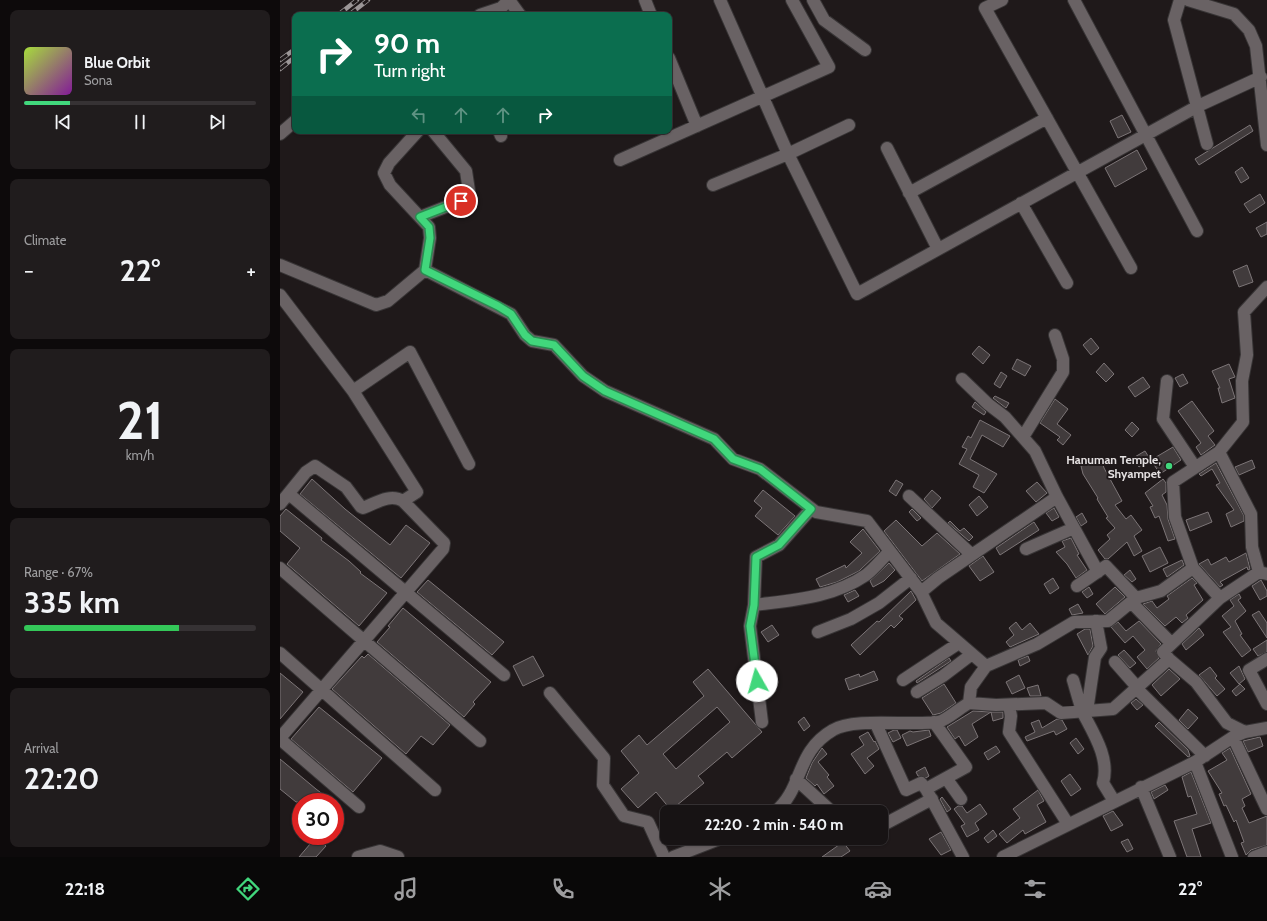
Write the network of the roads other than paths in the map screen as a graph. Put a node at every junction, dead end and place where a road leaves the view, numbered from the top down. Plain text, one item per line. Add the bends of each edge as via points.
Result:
1 (509, 0) edge
2 (645, 0) edge
3 (720, 0) edge
4 (792, 0) edge
5 (813, 0) edge
6 (1002, 0) edge
7 (1074, 0) edge
8 (1180, 0) edge
9 (1188, 0) edge
10 (489, 12) edge
11 (518, 12) edge
12 (650, 12) edge
13 (865, 50) dead end
14 (672, 68) edge
15 (1261, 77) junction
16 (762, 96) junction
17 (1198, 106) junction
18 (1047, 118) junction
19 (292, 124) edge
20 (697, 126) junction
21 (849, 126) dead end
22 (280, 134) edge
23 (415, 134) edge
24 (435, 134) edge
25 (1145, 135) junction
26 (1207, 144) dead end
27 (1267, 145) edge
28 (887, 148) dead end
29 (788, 154) junction
30 (620, 160) dead end
31 (1077, 172) junction
32 (713, 185) dead end
33 (909, 193) junction
34 (1021, 203) junction
35 (420, 217) junction
36 (1197, 231) dead end
37 (938, 249) junction
38 (280, 265) edge
39 (1131, 268) dead end
40 (425, 270) junction
41 (1067, 283) dead end
42 (1267, 287) edge
43 (280, 295) edge
44 (1055, 334) dead end
45 (962, 379) dead end
46 (1167, 381) dead end
47 (352, 391) junction
48 (1023, 437) junction
49 (1219, 452) junction
50 (469, 464) dead end
51 (1194, 467) junction
52 (289, 494) junction
53 (909, 496) dead end
54 (1057, 497) junction
55 (403, 501) junction
56 (280, 504) edge
57 (811, 509) junction
58 (1074, 528) junction
59 (1026, 549) dead end
60 (890, 551) junction
61 (972, 555) junction
62 (280, 568) edge
63 (1193, 568) junction
64 (1098, 572) junction
65 (1263, 573) edge
66 (911, 578) junction
67 (1077, 586) dead end
68 (921, 592) junction
69 (404, 593) junction
70 (1220, 598) junction
71 (1134, 600) junction
72 (754, 605) junction
73 (1096, 621) junction
74 (818, 632) dead end
75 (363, 641) junction
76 (959, 643) junction
77 (1171, 643) junction
78 (280, 653) edge
79 (972, 654) junction
80 (1169, 659) junction
81 (1267, 659) edge
82 (1115, 662) dead end
83 (986, 666) junction
84 (504, 675) dead end
85 (903, 680) dead end
86 (1073, 680) dead end
87 (1136, 688) junction
88 (322, 689) junction
89 (917, 692) dead end
90 (550, 693) dead end
91 (969, 703) junction
92 (1267, 704) edge
93 (1009, 705) junction
94 (1085, 711) junction
95 (762, 722) dead end
96 (934, 722) junction
97 (876, 724) junction
98 (1267, 728) edge
99 (1245, 732) junction
100 (1233, 737) junction
101 (280, 739) edge
102 (480, 741) dead end
103 (1200, 759) junction
104 (946, 778) junction
105 (796, 780) junction
106 (1141, 787) junction
107 (435, 790) dead end
108 (929, 794) junction
109 (961, 799) dead end
110 (1114, 801) junction
111 (783, 805) edge
112 (824, 805) edge
113 (359, 806) dead end
114 (1267, 809) edge
115 (888, 821) edge
116 (1068, 824) junction
117 (704, 845) edge
118 (1267, 852) edge
119 (1018, 854) edge
120 (358, 857) edge
121 (398, 857) edge
122 (664, 857) edge
123 (673, 857) edge
124 (963, 857) edge
125 (1003, 857) edge
126 (1170, 857) edge
127 (1232, 857) edge
128 (1254, 857) edge

1 - 10 street via 501,8
1 - 11 street
2 - 12 street
3 - 16 street
4 - 16 street via 829,67
5 - 13 street via 824,20
6 - 18 street via 985,8
7 - 25 street
8 - 17 street via 1174,20
9 - 15 street via 1234,14 1250,30 1256,46
14 - 20 street
15 - 17 street
15 - 27 street
16 - 20 street
16 - 29 street
17 - 25 street
17 - 26 street
18 - 31 street
18 - 33 street
19 - 22 street
20 - 30 street
21 - 29 street
23 - 35 street via 389,163 384,173 390,185
24 - 35 street via 466,171 469,191 461,201
25 - 31 street
25 - 36 street
28 - 33 street
29 - 32 street
29 - 37 street via 856,294
31 - 34 street
31 - 39 street
33 - 37 street
34 - 37 street
34 - 41 street
35 - 40 street via 429,227 430,238
38 - 40 street via 376,305 388,301
40 - 57 street via 511,314 532,341 554,345 583,376 605,391 714,439 733,459 760,469
42 - 49 street via 1244,312 1247,355 1242,381 1244,422
43 - 47 street
44 - 48 street via 1064,359 1064,372
45 - 48 street via 1005,417
46 - 51 street via 1163,419
47 - 50 street via 410,352
47 - 55 street via 417,492
48 - 54 street via 1035,451
49 - 51 street
49 - 65 street via 1251,514 1252,547
51 - 63 street via 1173,482 1175,517
52 - 55 street via 306,472 315,466 346,487 360,507 388,498
52 - 56 street
52 - 69 street
53 - 61 street
54 - 58 street
54 - 61 street
55 - 69 street via 444,543
57 - 60 street via 867,521
57 - 72 street via 779,545 756,557
58 - 59 street
58 - 64 street
60 - 66 street
60 - 72 street via 866,574 838,591 805,599
61 - 68 street
62 - 75 street
63 - 70 street
63 - 71 street via 1161,591
64 - 67 street
64 - 71 street via 1106,566
65 - 70 street
66 - 68 street
66 - 74 street via 879,603 851,619
68 - 76 street via 936,623
69 - 75 street
69 - 84 street
70 - 77 street
71 - 73 street via 1108,621
71 - 77 street
72 - 95 street via 750,626
73 - 83 street via 1074,622 1037,644
73 - 94 street via 1100,648 1095,656
75 - 88 street
75 - 102 street
76 - 79 street
76 - 85 street
77 - 80 street via 1163,652
78 - 88 street
79 - 83 street
79 - 89 street via 944,676
80 - 87 street
80 - 99 street via 1196,682 1227,723
81 - 92 street via 1249,670
82 - 87 street
83 - 91 street via 971,687
86 - 94 street
87 - 94 street via 1113,709
87 - 103 street
88 - 101 street
88 - 107 street
90 - 122 street via 604,758 603,785 624,816 648,822
91 - 93 street
91 - 96 street via 939,722
93 - 94 street via 1046,703 1061,713
93 - 116 street via 1011,716 1008,732
94 - 110 street via 1098,740 1106,772 1103,783
96 - 97 street
96 - 104 street via 966,767
97 - 105 street via 849,724 835,728 819,738 804,758
97 - 108 street via 906,790 921,783
98 - 99 street
99 - 100 street
100 - 103 street
100 - 114 street
101 - 113 street
103 - 106 street
103 - 127 street
104 - 108 street
104 - 109 street
105 - 111 street
105 - 112 street
106 - 110 street
106 - 126 street
108 - 115 street
108 - 124 street
110 - 116 street
116 - 119 street
117 - 123 street
118 - 128 street
119 - 125 street
120 - 121 street via 380,851

